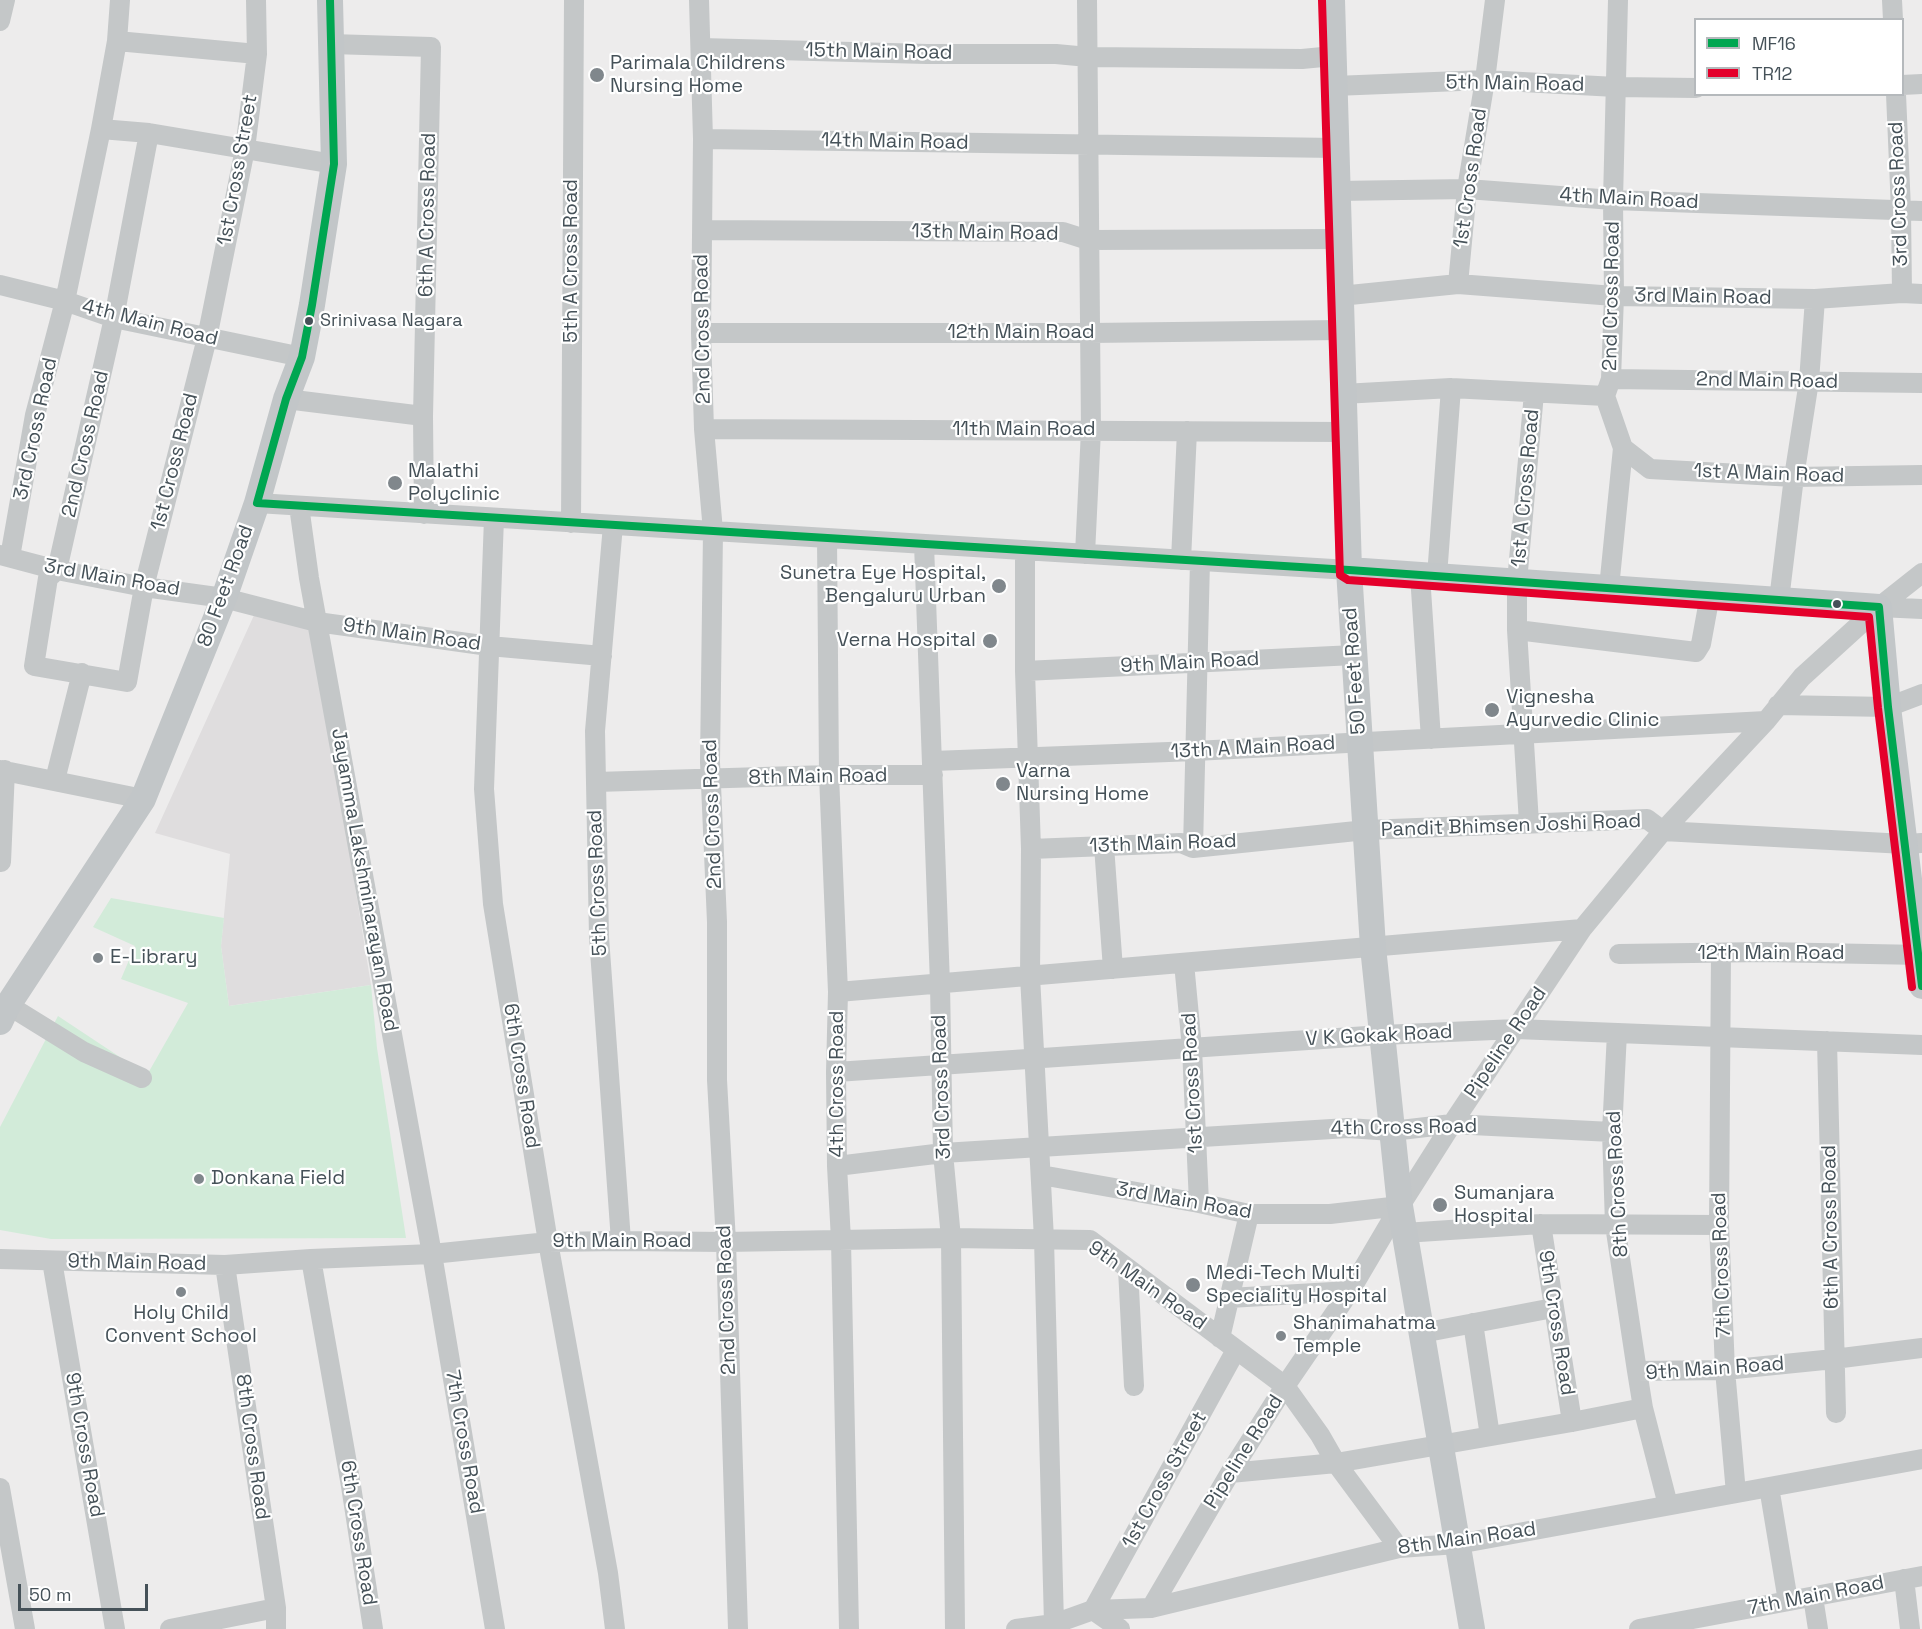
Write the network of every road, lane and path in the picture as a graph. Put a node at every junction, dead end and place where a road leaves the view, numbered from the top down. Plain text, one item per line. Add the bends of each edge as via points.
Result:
1 (5, 0) edge
2 (120, 0) edge
3 (256, 0) edge
4 (330, 0) edge
5 (574, 0) edge
6 (699, 0) edge
7 (1087, 0) edge
8 (1332, 0) edge
9 (1495, 0) edge
10 (1618, 0) edge
11 (1892, 0) edge
12 (1893, 18) edge
13 (0, 21) edge
14 (117, 41) junction
15 (330, 44) junction
16 (701, 48) junction
17 (257, 54) junction
18 (1333, 56) junction
19 (1088, 57) junction
20 (1485, 80) junction
21 (1922, 84) edge
22 (1904, 85) edge
23 (1334, 86) junction
24 (1616, 87) junction
25 (1694, 88) edge
26 (1896, 96) edge
27 (101, 129) junction
28 (148, 132) junction
29 (703, 139) junction
30 (1087, 145) junction
31 (1336, 148) junction
32 (245, 149) junction
33 (334, 164) junction
34 (1467, 189) junction
35 (1337, 191) junction
36 (1613, 200) junction
37 (1901, 210) junction
38 (1922, 211) edge
39 (703, 230) junction
40 (1339, 239) junction
41 (1088, 240) junction
42 (1458, 284) junction
43 (0, 285) edge
44 (1912, 293) edge
45 (1340, 296) junction
46 (1614, 296) junction
47 (1815, 299) junction
48 (65, 301) junction
49 (114, 318) junction
50 (1341, 330) junction
51 (701, 333) junction
52 (1090, 333) junction
53 (207, 338) junction
54 (302, 357) junction
55 (1809, 381) junction
56 (1922, 383) edge
57 (1608, 387) junction
58 (1451, 388) junction
59 (1343, 393) junction
60 (1534, 393) junction
61 (286, 399) junction
62 (423, 416) junction
63 (705, 429) junction
64 (1091, 430) junction
65 (1187, 431) junction
66 (1344, 432) junction
67 (1623, 448) junction
68 (1922, 475) edge
69 (1794, 477) junction
70 (257, 503) junction
71 (299, 506) junction
72 (424, 514) junction
73 (494, 518) junction
74 (571, 523) junction
75 (613, 525) junction
76 (713, 531) junction
77 (827, 538) junction
78 (924, 544) junction
79 (1025, 550) junction
80 (1085, 554) junction
81 (5, 556) edge
82 (1190, 560) junction
83 (57, 570) junction
84 (1349, 570) junction
85 (1922, 573) edge
86 (1428, 576) junction
87 (1517, 582) junction
88 (144, 587) junction
89 (1609, 588) junction
90 (1710, 595) junction
91 (224, 598) junction
92 (1779, 600) junction
93 (1879, 607) junction
94 (1922, 609) edge
95 (317, 622) junction
96 (1517, 630) junction
97 (489, 646) junction
98 (1354, 655) junction
99 (602, 656) junction
100 (1197, 663) junction
101 (1025, 671) junction
102 (82, 673) junction
103 (1922, 694) edge
104 (1778, 705) junction
105 (1888, 707) junction
106 (1767, 721) junction
107 (1523, 734) junction
108 (1431, 740) junction
109 (1360, 743) junction
110 (1195, 751) junction
111 (1028, 759) junction
112 (933, 768) junction
113 (3, 770) edge
114 (829, 775) junction
115 (712, 779) junction
116 (55, 780) junction
117 (596, 782) junction
118 (143, 800) junction
119 (1529, 823) junction
120 (1366, 830) junction
121 (1663, 831) junction
122 (1913, 844) edge
123 (1104, 846) junction
124 (1193, 848) junction
125 (1031, 849) junction
126 (1, 862) edge
127 (1582, 929) junction
128 (1373, 947) junction
129 (1721, 953) junction
130 (1619, 954) dead end
131 (1920, 955) edge
132 (1184, 963) junction
133 (1113, 969) junction
134 (1029, 976) junction
135 (939, 984) junction
136 (1922, 986) edge
137 (838, 992) junction
138 (4, 1014) edge
139 (1516, 1029) junction
140 (1617, 1033) junction
141 (1382, 1035) junction
142 (1720, 1037) junction
143 (1827, 1041) junction
144 (1922, 1045) edge
145 (1192, 1048) junction
146 (1033, 1059) junction
147 (941, 1065) junction
148 (836, 1072) junction
149 (142, 1078) dead end
150 (1452, 1124) junction
151 (1392, 1131) junction
152 (1612, 1132) junction
153 (1196, 1138) junction
154 (1039, 1146) junction
155 (943, 1153) junction
156 (837, 1166) junction
157 (1041, 1175) junction
158 (1199, 1203) junction
159 (1400, 1206) junction
160 (1249, 1214) junction
161 (1541, 1224) junction
162 (1615, 1225) junction
163 (1719, 1225) junction
164 (1404, 1233) junction
165 (951, 1238) junction
166 (1044, 1239) junction
167 (621, 1240) junction
168 (841, 1240) junction
169 (548, 1242) junction
170 (726, 1242) junction
171 (432, 1254) junction
172 (0, 1259) edge
173 (311, 1259) junction
174 (52, 1261) junction
175 (225, 1265) junction
176 (1128, 1269) junction
177 (1350, 1291) junction
178 (1229, 1298) junction
179 (1553, 1308) junction
180 (1473, 1323) junction
181 (1422, 1333) junction
182 (1220, 1338) junction
183 (1922, 1348) edge
184 (1236, 1350) junction
185 (1834, 1359) junction
186 (1725, 1370) junction
187 (1637, 1371) junction
188 (1134, 1386) dead end
189 (1285, 1386) junction
190 (1643, 1408) junction
191 (1836, 1413) dead end
192 (1572, 1422) junction
193 (1490, 1436) junction
194 (1441, 1445) junction
195 (1922, 1459) edge
196 (1336, 1462) junction
197 (1230, 1473) junction
198 (1769, 1487) junction
199 (0, 1488) edge
200 (1736, 1493) junction
201 (1668, 1505) junction
202 (1458, 1544) junction
203 (1399, 1548) junction
204 (1913, 1578) edge
205 (1813, 1597) junction
206 (1788, 1601) junction
207 (276, 1608) junction
208 (1152, 1608) junction
209 (1093, 1610) junction
210 (1705, 1623) edge
211 (1054, 1624) junction
212 (25, 1629) edge
213 (115, 1629) edge
214 (170, 1629) edge
215 (276, 1629) edge
216 (373, 1629) edge
217 (495, 1629) edge
218 (615, 1629) edge
219 (738, 1629) edge
220 (849, 1629) edge
221 (955, 1629) edge
222 (1016, 1629) edge
223 (1120, 1629) edge
224 (1472, 1629) edge
225 (1640, 1629) edge
226 (1818, 1629) edge
227 (1910, 1629) edge

1 - 13 street
2 - 14 street, 3rd Cross Road
3 - 17 street, 1st Cross Street
4 - 15 main road, 80 Feet Road
5 - 74 street, 5th A Cross Road
6 - 16 street, 2nd Cross Road
7 - 19 street
8 - 18 main road, 50 Feet Road
9 - 20 street, 1st Cross Road
10 - 24 street, 2nd Cross Road
11 - 12 street
14 - 17 street
14 - 27 street, 3rd Cross Road
15 - 33 main road, 80 Feet Road
15 - 62 street, 6th A Cross Road via 431,47
16 - 19 street, 15th Main Road
16 - 29 street, 2nd Cross Road
17 - 32 street, 1st Cross Street
18 - 19 street, 15th Main Road
18 - 23 main road, 50 Feet Road
19 - 30 street
20 - 23 street, 5th Main Road
20 - 24 street, 5th Main Road
20 - 34 street, 1st Cross Road
21 - 22 street
23 - 31 main road, 50 Feet Road
24 - 25 street, 5th Main Road
24 - 36 street, 2nd Cross Road
26 - 37 street, 3rd Cross Road
27 - 28 street
27 - 48 street, 3rd Cross Road
28 - 32 street
28 - 49 street, 2nd Cross Road
29 - 30 street, 14th Main Road
29 - 39 street, 2nd Cross Road
30 - 31 street, 14th Main Road
30 - 41 street
31 - 35 main road, 50 Feet Road
32 - 33 street
32 - 53 street, 1st Cross Street
33 - 54 main road, 80 Feet Road
34 - 35 street, 4th Main Road
34 - 36 street, 4th Main Road
34 - 42 street, 1st Cross Road
35 - 40 main road, 50 Feet Road
36 - 37 street, 4th Main Road
36 - 46 street, 2nd Cross Road
37 - 38 street, 4th Main Road
37 - 44 street, 3rd Cross Road
39 - 41 street, 13th Main Road via 1063,232
39 - 51 street, 2nd Cross Road
40 - 41 street, 13th Main Road
40 - 45 main road, 50 Feet Road
41 - 52 street
42 - 45 street, 3rd Main Road
42 - 46 street, 3rd Main Road
43 - 48 street, 4th Main Road
44 - 47 street, 3rd Main Road
45 - 50 main road, 50 Feet Road
46 - 47 street, 3rd Main Road
46 - 57 street, 2nd Cross Road
47 - 55 street
48 - 49 street, 4th Main Road
48 - 81 street, 3rd Cross Road via 35,414
49 - 53 street, 4th Main Road
49 - 83 street, 2nd Cross Road
50 - 52 street, 12th Main Road
50 - 59 main road, 50 Feet Road
51 - 52 street, 12th Main Road
51 - 63 street, 2nd Cross Road
52 - 64 street
53 - 54 street, 4th Main Road
53 - 88 street, 1st Cross Road
54 - 61 main road, 80 Feet Road
55 - 56 street, 2nd Main Road
55 - 57 street, 2nd Main Road
55 - 69 street
57 - 60 street, 2nd Main Road
57 - 67 street, 2nd Cross Road
58 - 59 street, 2nd Main Road
58 - 60 street, 2nd Main Road
58 - 86 street
59 - 66 main road, 50 Feet Road
60 - 87 street, 1st A Cross Road
61 - 62 street
61 - 70 main road, 80 Feet Road
62 - 72 street
63 - 64 street, 11th Main Road
63 - 76 street, 2nd Cross Road
64 - 65 street, 11th Main Road
64 - 80 street
65 - 66 street, 11th Main Road
65 - 82 street
66 - 84 main road, 50 Feet Road
67 - 69 street, 1st A Main Road via 1650,469
67 - 89 street, 2nd Cross Road
68 - 69 street, 1st A Main Road
69 - 92 street
70 - 71 street
70 - 91 main road, 80 Feet Road
71 - 72 street
71 - 95 street, Jayamma Lakshminarayan Road
72 - 73 street
73 - 74 street
73 - 97 street, 6th Cross Road
74 - 75 street
75 - 76 street
75 - 99 street, 5th Cross Road
76 - 77 street
76 - 115 street, 2nd Cross Road
77 - 78 street
77 - 114 street, 4th Cross Road
78 - 79 street
78 - 112 street, 3rd Cross Road
79 - 80 street
79 - 101 street
80 - 82 street
81 - 83 street, 3rd Main Road
82 - 84 street
82 - 100 street
83 - 88 street, 3rd Main Road
83 - 102 street, 2nd Cross Road via 48,578 34,666
84 - 86 main road
84 - 98 main road, 50 Feet Road
85 - 93 street, Pipeline Road
86 - 87 main road
86 - 108 street
87 - 89 main road
87 - 96 street
88 - 91 street, 3rd Main Road
88 - 102 street, 1st Cross Road via 127,682
89 - 90 main road
90 - 92 main road
90 - 96 street via 1696,652
91 - 95 street, 9th Main Road
91 - 118 main road, 80 Feet Road
92 - 93 main road
93 - 94 street
93 - 104 street, Pipeline Road via 1802,677
93 - 105 main road
95 - 97 street, 9th Main Road
95 - 171 street, Jayamma Lakshminarayan Road
96 - 107 street
97 - 99 street, 9th Main Road
97 - 169 street, 6th Cross Road via 484,789 493,904
98 - 100 street, 9th Main Road
98 - 109 main road, 50 Feet Road
99 - 117 street, 5th Cross Road via 595,731
100 - 101 street, 9th Main Road
100 - 110 street
101 - 111 street
102 - 116 street
103 - 105 street
104 - 105 street
104 - 106 street, Pipeline Road
105 - 122 main road
106 - 107 street, 13th A Main Road
106 - 121 street, Pipeline Road
107 - 108 street, 13th A Main Road
107 - 119 street
108 - 109 street, 13th A Main Road
109 - 110 street, 13th A Main Road
109 - 120 main road, 50 Feet Road
110 - 111 street, 13th A Main Road
110 - 124 street
111 - 112 street, 13th A Main Road
111 - 125 street
112 - 114 street, 8th Main Road
112 - 135 street, 3rd Cross Road
113 - 116 street
113 - 126 street
114 - 115 street, 8th Main Road
114 - 137 street, 4th Cross Road
115 - 117 street, 8th Main Road
115 - 170 street, 2nd Cross Road via 717,1080
116 - 118 street
117 - 167 street, 5th Cross Road via 599,937
118 - 138 main road, 80 Feet Road
119 - 120 street, Pandit Bhimsen Joshi Road
119 - 121 street, Pandit Bhimsen Joshi Road via 1647,819
120 - 124 street, 13th Main Road
120 - 128 main road, 50 Feet Road
121 - 122 street, Pandit Bhimsen Joshi Road
121 - 127 street, Pipeline Road
122 - 131 main road
123 - 124 street, 13th Main Road via 1181,843
123 - 125 street, 13th Main Road
123 - 133 street
125 - 134 street
127 - 128 street
127 - 139 street, Pipeline Road
128 - 132 street
128 - 141 main road, 50 Feet Road
129 - 130 street, 12th Main Road
129 - 131 street, 12th Main Road
129 - 142 street, 7th Cross Road
131 - 136 main road
132 - 133 street
132 - 145 street, 1st Cross Road
133 - 134 street
134 - 135 street
134 - 146 street
135 - 137 street
135 - 147 street, 3rd Cross Road
137 - 148 street, 4th Cross Road
138 - 149 street
139 - 140 street, V K Gokak Road
139 - 141 street, V K Gokak Road
139 - 150 street, Pipeline Road
140 - 142 street, V K Gokak Road
140 - 152 street, 8th Cross Road
141 - 145 street, V K Gokak Road
141 - 151 main road, 50 Feet Road
142 - 143 street, V K Gokak Road
142 - 163 street, 7th Cross Road
143 - 144 street, V K Gokak Road
143 - 185 street, 6th A Cross Road
145 - 146 street, V K Gokak Road
145 - 153 street, 1st Cross Road
146 - 147 street, V K Gokak Road
146 - 154 street
147 - 148 street, V K Gokak Road
147 - 155 street, 3rd Cross Road
148 - 156 street, 4th Cross Road
150 - 151 street, 4th Cross Road
150 - 152 street, 4th Cross Road
150 - 159 street, Pipeline Road
151 - 153 street, 4th Cross Road via 1348,1128
151 - 159 main road, 50 Feet Road
152 - 162 street, 8th Cross Road
153 - 154 street, 4th Cross Road
153 - 158 street, 1st Cross Road
154 - 155 street
154 - 157 street
155 - 156 street
155 - 165 street, 3rd Cross Road
156 - 168 street, 4th Cross Road
157 - 158 street, 3rd Main Road
157 - 166 street
158 - 160 street, 3rd Main Road
159 - 160 street, 3rd Main Road via 1330,1214
159 - 164 main road, 50 Feet Road
159 - 177 street, Pipeline Road
160 - 178 street
161 - 162 street
161 - 164 street
161 - 179 street, 9th Cross Road
162 - 163 street
162 - 187 street, 8th Cross Road
163 - 186 street, 7th Cross Road
164 - 181 main road, 50 Feet Road
165 - 166 street, 9th Main Road
165 - 168 street, 9th Main Road
165 - 221 street, 3rd Cross Road
166 - 176 street, 9th Main Road via 1090,1240
166 - 211 street
167 - 169 street, 9th Main Road
167 - 170 street, 9th Main Road
168 - 170 street, 9th Main Road
168 - 220 street, 4th Cross Road
169 - 171 street, 9th Main Road
169 - 218 street, 6th Cross Road
170 - 219 street, 2nd Cross Road
171 - 173 street, 9th Main Road
171 - 217 street, 7th Cross Road
172 - 174 street, 9th Main Road
173 - 175 street, 9th Main Road
173 - 216 street, 6th Cross Road
174 - 175 street, 9th Main Road
174 - 213 street, 9th Cross Road
175 - 207 street, 8th Cross Road
176 - 182 street, 9th Main Road
176 - 188 street
177 - 178 street
177 - 189 street, Pipeline Road
178 - 182 street
179 - 180 street
179 - 192 street, 9th Cross Road
180 - 181 street
180 - 193 street
181 - 194 main road, 50 Feet Road
182 - 184 street, 9th Main Road
183 - 185 street, 9th Main Road
184 - 189 street, 9th Main Road
184 - 209 street, 1st Cross Street
185 - 186 street, 9th Main Road
185 - 191 street, 6th A Cross Road
186 - 187 street, 9th Main Road
186 - 200 street, 7th Cross Road
187 - 190 street, 9th Main Road
189 - 196 street, 9th Main Road
189 - 197 street, Pipeline Road
190 - 192 street, 9th Main Road
190 - 201 street
192 - 193 street, 9th Main Road
193 - 194 street, 9th Main Road
194 - 196 street, 9th Main Road
194 - 202 main road, 50 Feet Road
195 - 198 street, 8th Main Road
196 - 197 street, 9th Main Road
196 - 203 street, 9th Main Road
197 - 208 street, Pipeline Road
198 - 200 street, 8th Main Road
198 - 206 street
199 - 212 street
200 - 201 street, 8th Main Road
201 - 202 street, 8th Main Road
202 - 203 street, 8th Main Road
202 - 224 main road, 50 Feet Road
203 - 208 street, 8th Main Road
204 - 205 street, 7th Main Road
204 - 227 street
205 - 206 street, 7th Main Road
205 - 226 street
206 - 210 street, 7th Main Road
207 - 214 street
207 - 215 street, 8th Cross Road
208 - 209 street, 8th Main Road
209 - 211 street, 8th Main Road
209 - 223 street
210 - 225 street, 7th Main Road
211 - 222 street, 8th Main Road

